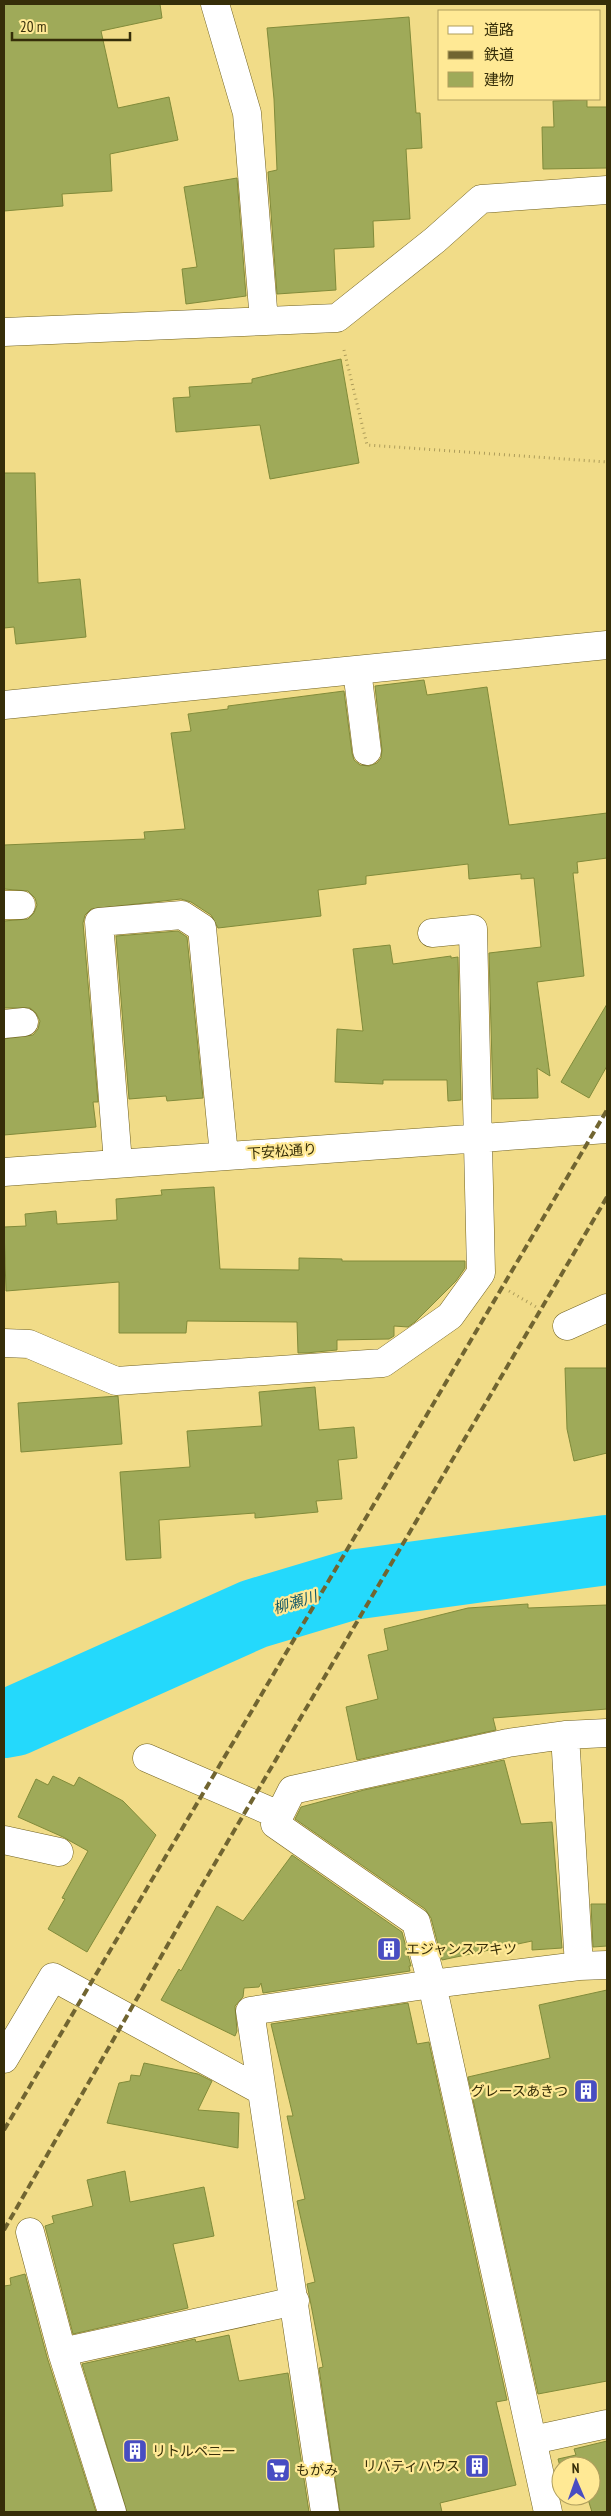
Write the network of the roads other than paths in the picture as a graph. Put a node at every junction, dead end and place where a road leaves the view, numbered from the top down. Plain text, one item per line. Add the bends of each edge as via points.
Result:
1 (215, 4) edge
2 (607, 190) edge
3 (264, 321) junction
4 (4, 332) edge
5 (607, 645) edge
6 (357, 670) junction
7 (4, 705) edge
8 (367, 751) dead end
9 (432, 933) dead end
10 (607, 1130) edge
11 (477, 1138) junction
12 (224, 1155) junction
13 (118, 1164) junction
14 (4, 1172) edge
15 (607, 1308) edge
16 (567, 1326) road end
17 (4, 1343) edge
18 (607, 1733) edge
19 (566, 1735) junction
20 (147, 1758) dead end
21 (280, 1815) junction
22 (4, 1840) edge
23 (59, 1852) dead end
24 (579, 1966) junction
25 (607, 1966) edge
26 (432, 1984) junction
27 (4, 2059) edge
28 (262, 2091) junction
29 (30, 2232) dead end
30 (295, 2301) junction
31 (62, 2352) junction
32 (607, 2424) edge
33 (534, 2440) junction
34 (112, 2512) edge
35 (325, 2512) edge
36 (548, 2512) edge

1 - 3 street via 246,113
2 - 3 street via 481,199 436,240 337,318
3 - 4 street
5 - 6 street
6 - 7 street
6 - 8 street
9 - 11 street via 473,929
10 - 11 street, 下安松通り
11 - 12 street, 下安松通り
11 - 17 street via 481,1274 450,1316 383,1363 116,1381 29,1344
12 - 13 street, 下安松通り
12 - 13 street via 202,928 182,915 99,922
13 - 14 street, 下安松通り
15 - 16 street
18 - 19 street
19 - 21 street via 508,1743 292,1790
19 - 24 street
20 - 21 street
21 - 26 street via 274,1824 416,1922
22 - 23 street
24 - 25 street
24 - 26 street
26 - 28 street via 250,2011
26 - 33 street
27 - 28 street via 53,1977
28 - 30 street
29 - 31 street
30 - 31 street
30 - 35 street
31 - 34 street
32 - 33 street
33 - 36 street

